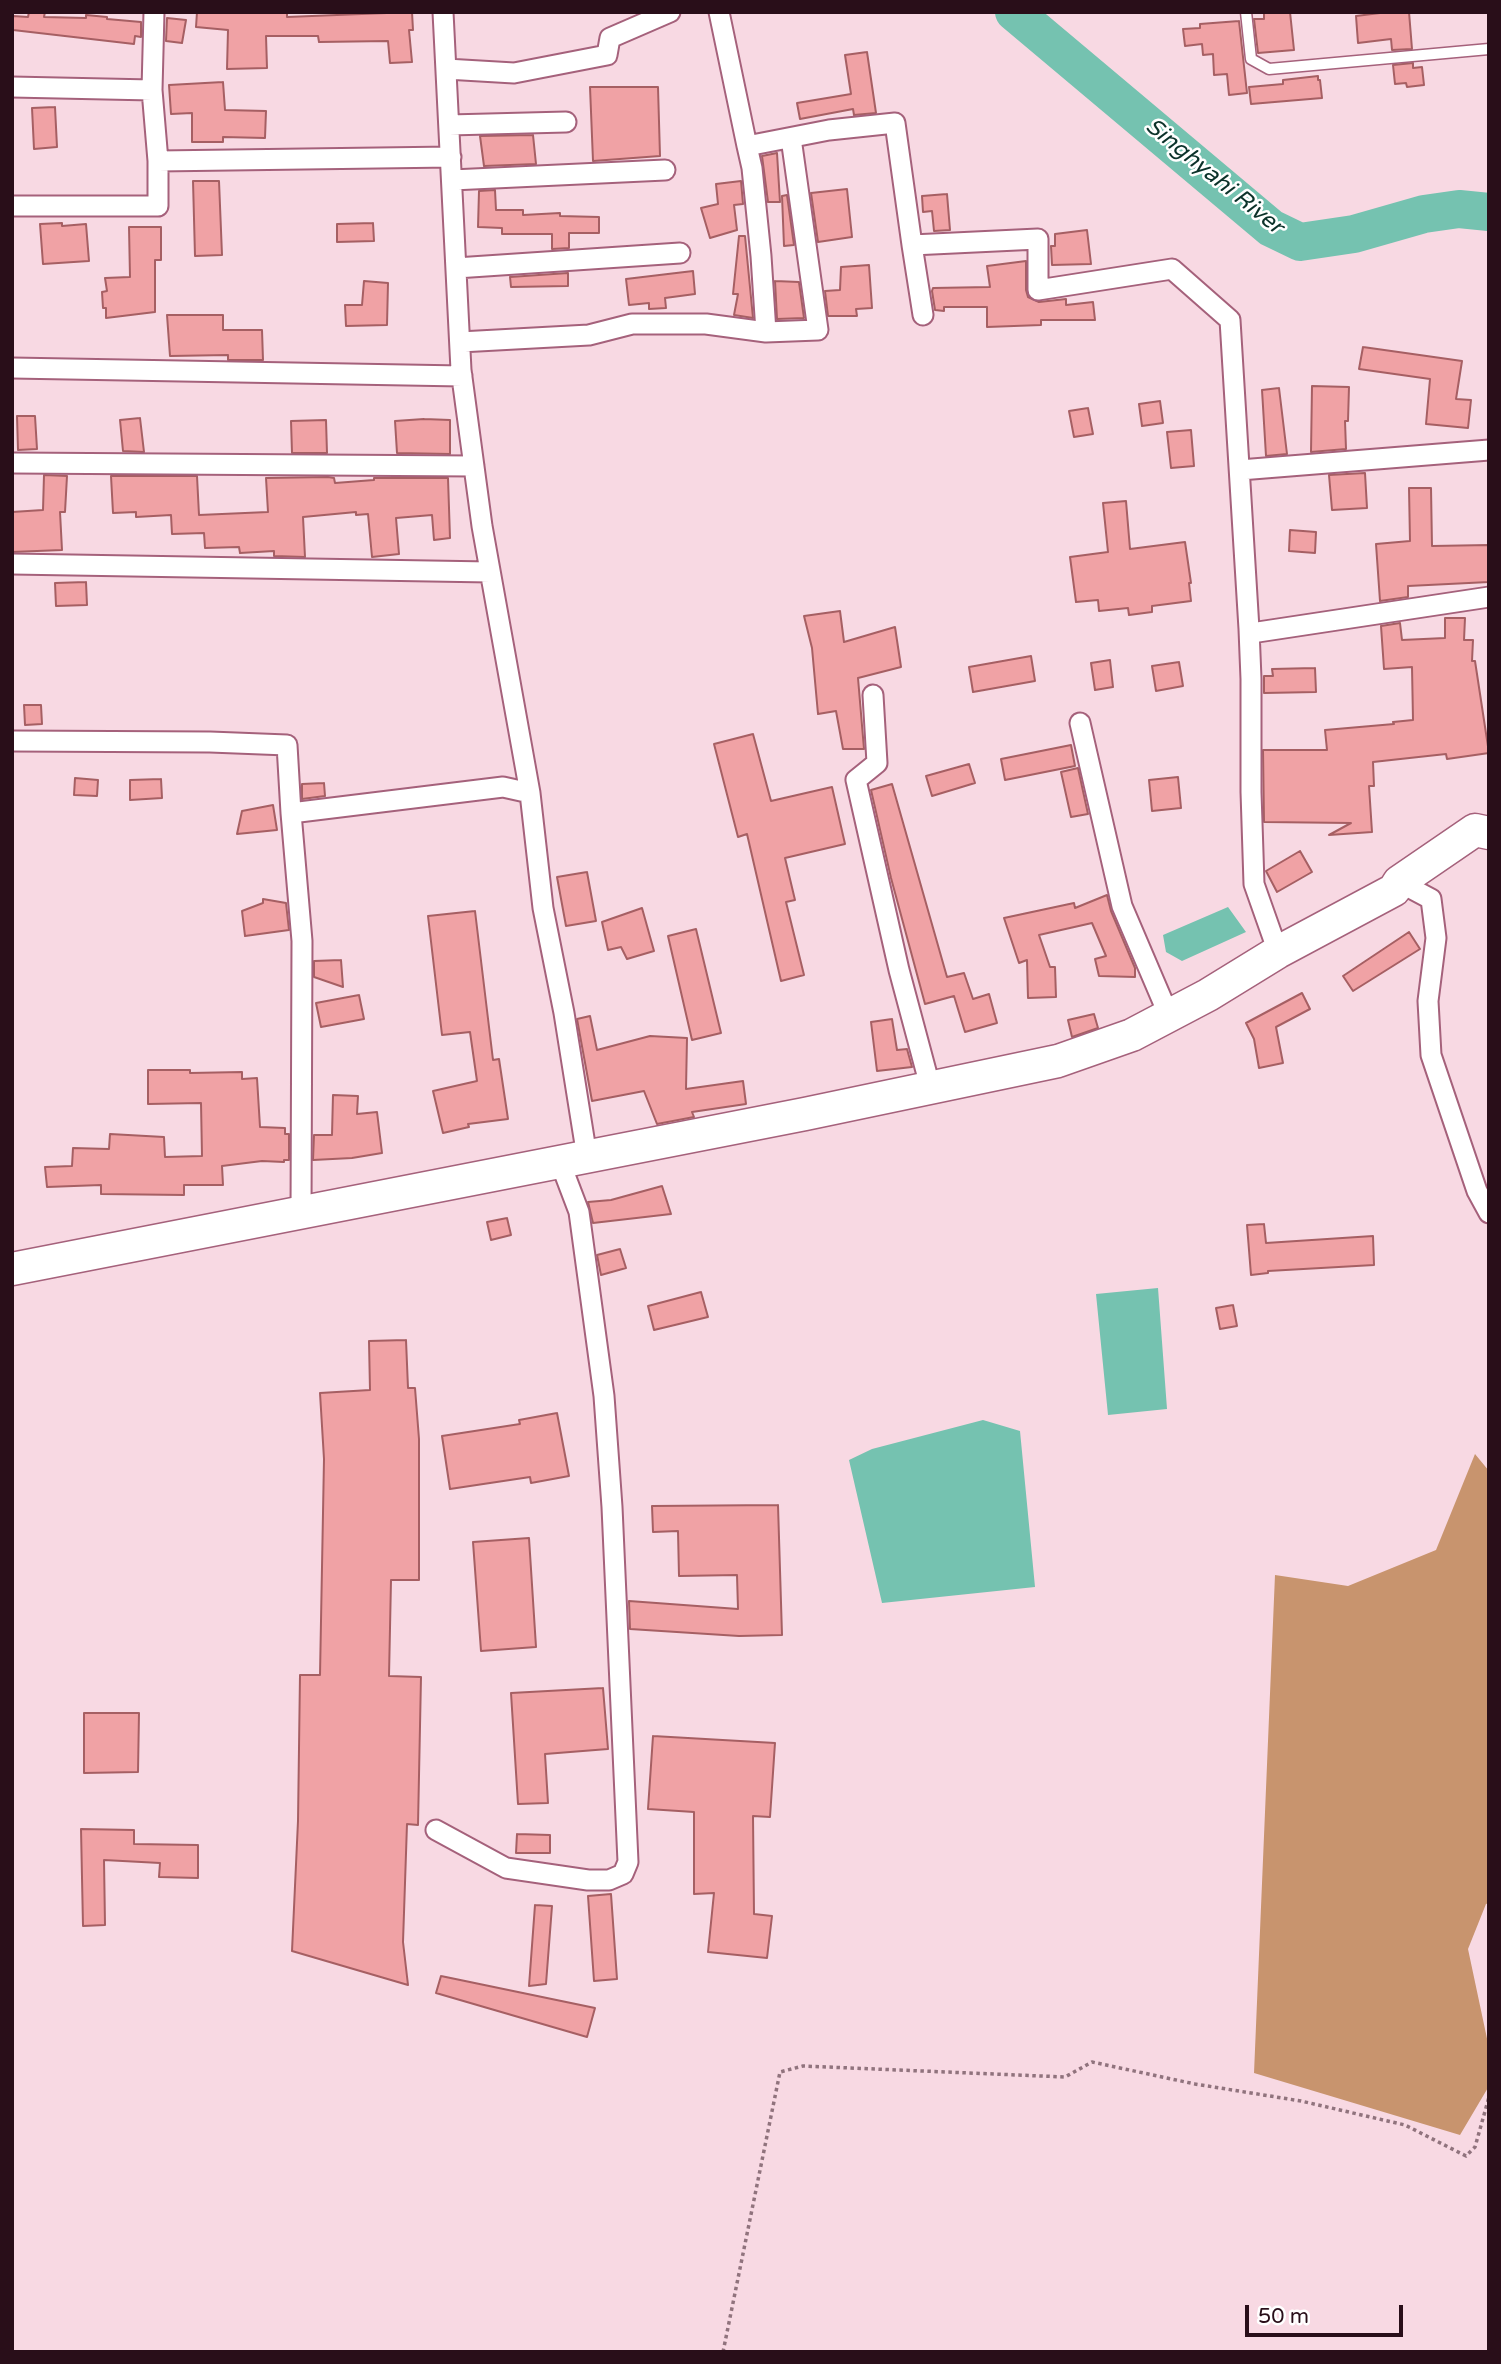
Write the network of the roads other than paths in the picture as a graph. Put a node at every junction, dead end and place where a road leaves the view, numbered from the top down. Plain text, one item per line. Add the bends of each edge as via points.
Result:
1 (154, 12) edge
2 (443, 12) edge
3 (670, 12) edge
4 (719, 12) edge
5 (1246, 12) edge
6 (1489, 49) edge
7 (446, 69) junction
8 (12, 87) edge
9 (152, 90) junction
10 (566, 122) dead end
11 (449, 125) junction
12 (791, 138) junction
13 (747, 146) junction
14 (451, 157) junction
15 (158, 161) junction
16 (665, 170) dead end
17 (452, 180) junction
18 (12, 206) edge
19 (912, 245) junction
20 (680, 253) dead end
21 (456, 268) junction
22 (923, 315) dead end
23 (766, 332) junction
24 (460, 342) junction
25 (12, 368) edge
26 (462, 376) junction
27 (1489, 450) edge
28 (12, 463) edge
29 (474, 466) junction
30 (1240, 471) junction
31 (12, 564) edge
32 (490, 572) junction
33 (1489, 597) edge
34 (1249, 628) junction
35 (873, 695) dead end
36 (1080, 723) dead end
37 (12, 741) edge
38 (530, 793) junction
39 (292, 813) junction
40 (1489, 833) edge
41 (1399, 882) junction
42 (1278, 952) junction
43 (1168, 1016) junction
44 (930, 1086) junction
45 (573, 1160) junction
46 (301, 1213) junction
47 (1489, 1213) edge
48 (12, 1269) edge
49 (436, 1830) dead end

1 - 9 street
2 - 7 street
3 - 7 street via 610,38 607,55 514,73
4 - 13 street
5 - 6 lane via 1251,59 1269,69
7 - 11 street
8 - 9 street
9 - 15 street
10 - 11 street
11 - 14 street
12 - 13 street
12 - 19 street via 895,124
12 - 23 street via 818,330
13 - 23 street
14 - 15 street
14 - 17 street
15 - 18 street via 158,206
16 - 17 street
17 - 21 street
19 - 22 street
19 - 30 street via 1038,239 1038,290 1172,269 1230,320
20 - 21 street
21 - 24 street
23 - 24 street via 706,324 632,324 589,335
24 - 26 street
25 - 26 street
26 - 29 street
27 - 30 street
28 - 29 street
29 - 32 street
30 - 34 street
31 - 32 street
32 - 38 street
33 - 34 street via 1258,632
34 - 42 street via 1254,884
35 - 44 street via 877,763 856,780
36 - 43 street via 1122,906
37 - 39 street via 287,746
38 - 39 street via 503,787
38 - 45 street via 543,908 564,1013
39 - 46 street via 302,941
40 - 41 main road via 1475,830
41 - 42 main road via 1394,890
41 - 47 street via 1431,899 1436,937 1428,1002 1431,1055 1477,1191
42 - 43 main road
43 - 44 main road via 1132,1035 1058,1061
44 - 45 main road
45 - 46 main road
45 - 49 street via 604,1396 628,1862 623,1874 609,1880 506,1868
46 - 48 main road

